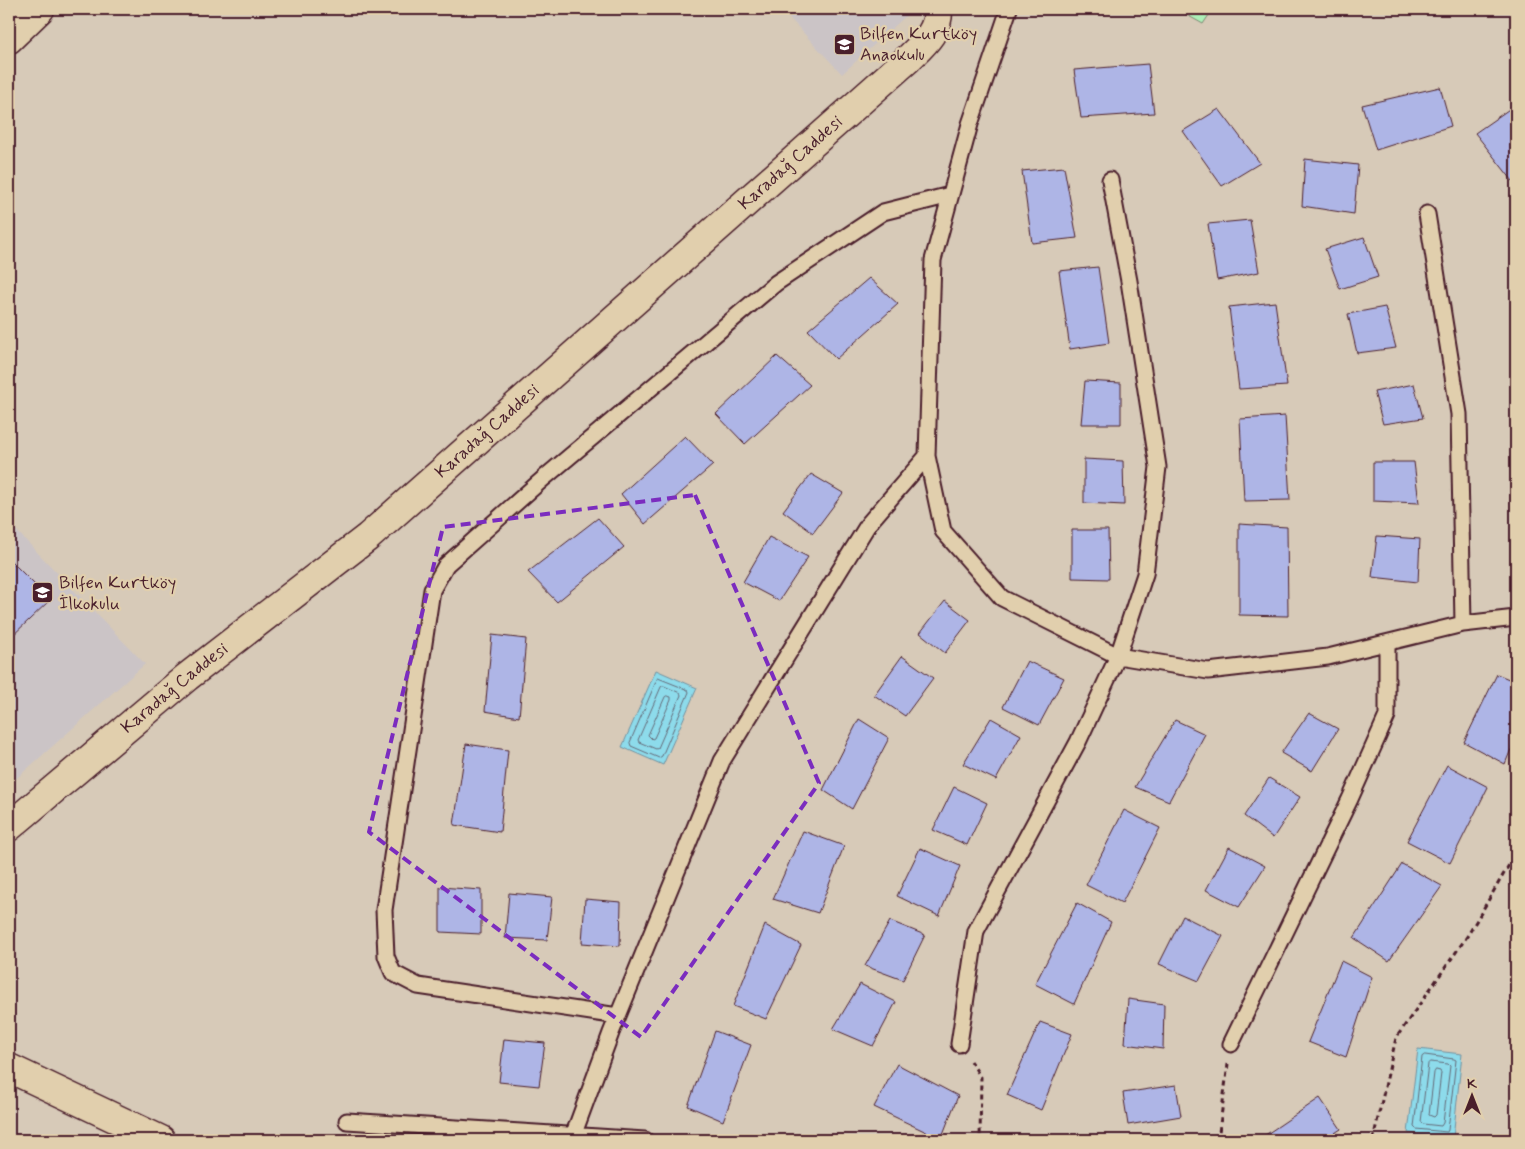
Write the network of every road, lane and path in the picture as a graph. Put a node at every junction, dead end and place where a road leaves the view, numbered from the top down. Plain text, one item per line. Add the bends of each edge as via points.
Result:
1 (40, 9) edge
2 (938, 9) edge
3 (1009, 9) edge
4 (9, 39) edge
5 (1110, 180) dead end
6 (950, 194) junction
7 (1427, 214) dead end
8 (928, 456) junction
9 (1516, 618) edge
10 (1463, 624) junction
11 (1387, 643) junction
12 (1118, 656) junction
13 (9, 827) edge
14 (1516, 853) edge
15 (618, 1016) junction
16 (959, 1044) joint
17 (1231, 1044) joint
18 (9, 1068) edge
19 (347, 1122) dead end
20 (573, 1136) junction
21 (161, 1140) edge
22 (645, 1140) edge
23 (980, 1140) edge
24 (1218, 1140) edge
25 (1373, 1140) edge

1 - 4 main road
2 - 13 main road, Karadağ Caddesi via 934,30 907,60 368,537 187,677
3 - 6 lane
5 - 12 lane via 1158,467 1145,574
6 - 8 lane via 933,260
6 - 15 lane via 883,212 776,283 446,564 432,590 384,910 386,956 393,973 418,986
7 - 10 lane via 1459,414
8 - 12 lane via 943,531 1002,598
8 - 15 lane via 869,524 722,761
9 - 10 lane
10 - 11 lane
11 - 12 lane via 1328,657 1208,671
11 - 17 lane via 1387,716
12 - 16 lane via 1078,742 976,931
14 - 25 path via 1468,935 1396,1038
15 - 20 lane
16 - 23 path via 981,1077
17 - 24 path
18 - 21 main road
19 - 20 lane
20 - 22 lane

